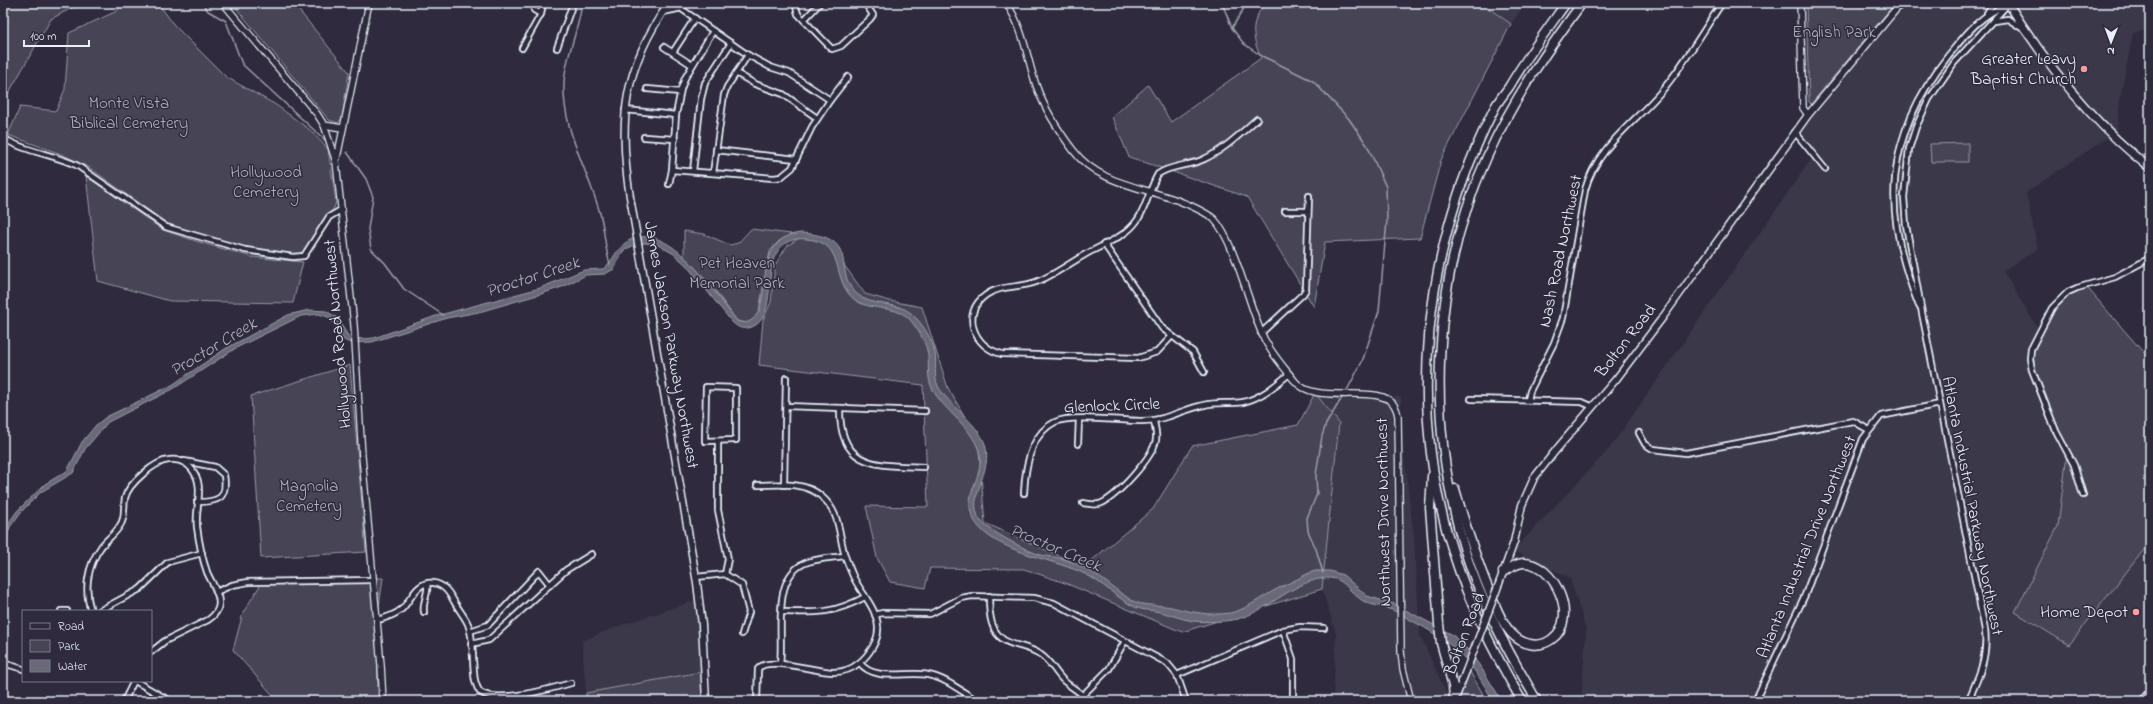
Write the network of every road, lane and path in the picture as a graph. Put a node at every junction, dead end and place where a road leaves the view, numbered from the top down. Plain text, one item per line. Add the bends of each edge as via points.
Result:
1 (224, 3) edge
2 (369, 3) edge
3 (533, 3) edge
4 (543, 3) edge
5 (573, 3) edge
6 (669, 3) edge
7 (678, 3) edge
8 (795, 3) edge
9 (820, 3) edge
10 (865, 3) edge
11 (1006, 3) edge
12 (1566, 3) edge
13 (1582, 3) edge
14 (1722, 3) edge
15 (1800, 3) edge
16 (1901, 3) edge
17 (1993, 3) edge
18 (2008, 3) edge
19 (682, 8) junction
20 (663, 12) junction
21 (541, 14) junction
22 (1986, 14) junction
23 (695, 18) junction
24 (804, 20) junction
25 (1990, 22) junction
26 (2025, 30) junction
27 (713, 31) junction
28 (731, 43) junction
29 (522, 48) dead end
30 (557, 48) dead end
31 (664, 48) dead end
32 (673, 52) junction
33 (748, 55) junction
34 (692, 65) junction
35 (736, 73) junction
36 (848, 77) dead end
37 (647, 89) dead end
38 (680, 92) junction
39 (830, 100) junction
40 (625, 110) junction
41 (676, 115) junction
42 (1808, 115) junction
43 (817, 118) junction
44 (1257, 119) dead end
45 (324, 125) junction
46 (342, 128) junction
47 (1795, 132) junction
48 (644, 137) dead end
49 (3, 138) edge
50 (674, 139) junction
51 (716, 150) junction
52 (796, 159) junction
53 (336, 162) junction
54 (2150, 168) edge
55 (1825, 169) dead end
56 (672, 170) junction
57 (693, 171) junction
58 (713, 173) junction
59 (669, 184) dead end
60 (1150, 191) junction
61 (1309, 196) dead end
62 (341, 210) junction
63 (1285, 211) dead end
64 (1308, 211) junction
65 (1104, 244) junction
66 (2150, 258) edge
67 (1922, 313) junction
68 (1261, 333) junction
69 (1172, 337) junction
70 (1204, 372) dead end
71 (1289, 374) junction
72 (786, 378) dead end
73 (1471, 399) dead end
74 (1528, 400) junction
75 (1940, 404) junction
76 (786, 406) junction
77 (1591, 406) junction
78 (840, 408) junction
79 (925, 410) dead end
80 (1079, 419) junction
81 (1154, 421) junction
82 (1869, 430) junction
83 (1640, 434) dead end
84 (718, 441) junction
85 (1078, 444) dead end
86 (1444, 452) junction
87 (181, 461) junction
88 (1433, 465) junction
89 (924, 467) dead end
90 (757, 485) dead end
91 (784, 485) junction
92 (1024, 493) dead end
93 (2083, 495) dead end
94 (197, 502) junction
95 (1084, 503) dead end
96 (202, 553) junction
97 (592, 554) dead end
98 (845, 556) junction
99 (1504, 572) junction
100 (725, 574) junction
101 (696, 577) junction
102 (374, 580) junction
103 (427, 584) junction
104 (550, 584) junction
105 (216, 592) junction
106 (989, 596) junction
107 (865, 597) junction
108 (91, 610) edge
109 (101, 610) edge
110 (424, 612) dead end
111 (782, 612) junction
112 (875, 615) junction
113 (377, 620) junction
114 (1324, 628) dead end
115 (1283, 630) junction
116 (470, 631) junction
117 (742, 634) dead end
118 (1125, 641) junction
119 (471, 644) junction
120 (152, 651) edge
121 (3, 663) edge
122 (860, 663) junction
123 (780, 664) junction
124 (22, 669) edge
125 (1177, 675) junction
126 (134, 682) edge
127 (137, 682) edge
128 (571, 683) dead end
129 (1082, 695) junction
130 (1454, 700) edge
131 (124, 701) edge
132 (170, 701) edge
133 (383, 701) edge
134 (706, 701) edge
135 (757, 701) edge
136 (978, 701) edge
137 (1077, 701) edge
138 (1186, 701) edge
139 (1293, 701) edge
140 (1411, 701) edge
141 (1522, 701) edge
142 (1537, 701) edge
143 (1755, 701) edge
144 (1968, 701) edge

1 - 45 street, Hollywood Road Northwest via 308,102
2 - 46 street
3 - 21 street via 534,10
4 - 21 street
5 - 30 street
6 - 20 main road, James Jackson Parkway Northwest
7 - 19 street
8 - 24 street via 798,14
9 - 24 street
10 - 24 street via 873,15 838,49 832,49
11 - 60 street, Northwest Drive Northwest via 1017,24 1041,99 1074,151 1086,164 1101,174
12 - 88 highway via 1495,107 1474,152 1449,222 1435,284 1428,342 1427,401
13 - 86 highway via 1519,94 1487,157 1467,208 1454,252 1442,330 1440,385
14 - 74 street, Nash Road Northwest via 1665,86 1646,109 1611,142 1591,173 1585,190 1563,318
15 - 42 street via 1803,108
16 - 42 main road, Bolton Road
17 - 22 street
18 - 22 street, Atlanta Industrial Parkway Northwest
18 - 25 street, Atlanta Industrial Parkway Northwest
18 - 26 main road
19 - 20 street
19 - 23 street
20 - 40 main road, James Jackson Parkway Northwest via 647,38 638,60
21 - 29 street
22 - 67 street, Atlanta Industrial Parkway Northwest via 1930,80 1914,107 1900,147 1894,188 1895,218 1908,280
23 - 27 street
23 - 32 street
25 - 26 street via 2008,19
25 - 67 street, Atlanta Industrial Parkway Northwest via 1937,86 1920,116 1909,149 1904,209
26 - 54 main road via 2094,116
27 - 28 street
27 - 34 street
28 - 33 street
28 - 57 street via 705,83
31 - 32 street
32 - 34 street
33 - 35 street
33 - 39 street via 770,67 794,75
34 - 38 street
35 - 43 street via 755,84 783,94
35 - 51 street via 724,95
36 - 39 street
37 - 38 street
38 - 41 street
39 - 43 street
40 - 41 street
40 - 101 main road, James Jackson Parkway Northwest via 625,160
41 - 50 street
42 - 47 main road, Bolton Road
43 - 52 street
44 - 60 street via 1221,150 1204,159 1158,174
45 - 46 street
45 - 53 street, Hollywood Road Northwest
46 - 53 street
47 - 55 street
47 - 77 main road, Bolton Road via 1664,316 1617,378
48 - 50 street
49 - 62 street via 11,143 65,159 78,166 166,227 245,250 293,257 304,256 329,217
50 - 56 street
51 - 52 street
51 - 58 street
52 - 58 street via 789,172 774,178
53 - 62 street, Hollywood Road Northwest
56 - 57 street
56 - 59 street
57 - 58 street
60 - 65 street via 1144,211 1136,224
60 - 68 street, Northwest Drive Northwest via 1172,197 1205,213 1221,228
61 - 64 street
62 - 102 street, Hollywood Road Northwest via 351,292 362,456
63 - 64 street
64 - 68 street via 1306,289
65 - 69 street via 1129,283 1162,328
65 - 69 street via 1038,282 996,290 985,296 977,305 972,317 973,330 978,341 989,350 1002,354 1138,358 1157,352
66 - 93 street via 2115,277 2072,290 2060,298 2034,340 2030,356 2032,370 2056,431 2074,465
67 - 75 street, Atlanta Industrial Parkway Northwest
68 - 71 street, Northwest Drive Northwest
69 - 70 street via 1193,352
71 - 81 street, Glenlock Circle via 1262,395 1249,400 1203,405
71 - 140 street, Northwest Drive Northwest via 1296,384 1305,389 1338,395 1383,397 1391,401 1396,408 1401,633 1403,669
72 - 76 street
73 - 74 street
74 - 77 street via 1582,402
75 - 82 street, Atlanta Industrial Drive Northwest via 1881,416
75 - 144 street, Atlanta Industrial Parkway Northwest via 1986,641 1984,664
76 - 78 street
76 - 91 street
77 - 99 main road, Bolton Road via 1528,488
78 - 79 street
78 - 89 street via 843,437 860,458 879,465
80 - 81 street, Glenlock Circle
80 - 85 street
80 - 92 street, Glenlock Circle via 1056,421 1040,434 1028,459
81 - 95 street via 1157,438 1148,458 1103,503
82 - 83 street via 1853,422 1686,453 1653,449 1645,444
82 - 143 street, Atlanta Industrial Drive Northwest via 1863,439 1805,595
84 - 84 street via 736,440 736,388 706,387 705,441
84 - 100 street via 718,510 728,559
86 - 99 highway via 1480,567 1505,624 1515,637 1529,644 1541,644 1552,639 1563,626 1564,613 1562,598 1554,583 1539,568 1530,564 1519,564
86 - 142 highway via 1455,512 1473,572 1506,648
87 - 94 street via 191,468 196,476
87 - 94 street via 215,466 224,475 224,490 220,498 213,502
87 - 108 street via 159,462 129,488 122,523 100,549 92,566 86,591
88 - 130 highway via 1430,508 1438,612
88 - 141 highway via 1448,537 1469,598 1486,636
90 - 91 street
91 - 98 street via 809,489 829,503 839,522
94 - 96 street via 197,527
96 - 105 street
96 - 109 street via 168,562 140,590
97 - 104 street via 566,570
98 - 107 street
98 - 111 street via 810,561 795,570 784,587
99 - 130 main road, Bolton Road, bridge
100 - 101 street
100 - 117 street via 739,582 745,591 749,612
101 - 134 main road, James Jackson Parkway Northwest via 702,625
102 - 105 street via 248,582
102 - 113 street, Hollywood Road Northwest
103 - 110 street
103 - 113 street via 420,586 402,608 387,618
103 - 116 street via 441,585 446,589 468,623
104 - 116 street via 539,571 488,625
104 - 119 street via 490,640
105 - 120 street via 219,604 214,616 165,641
106 - 112 street via 961,598 930,614
106 - 118 street via 1034,598 1054,602
106 - 129 street via 990,620 998,635 1008,642 1041,655 1064,682
107 - 111 street via 830,612
107 - 112 street
111 - 123 street
112 - 122 street via 878,626 876,638 869,653
113 - 133 street, Hollywood Road Northwest
114 - 115 street via 1300,627
115 - 125 street
115 - 139 street via 1293,659
116 - 119 street
118 - 125 street via 1167,662
118 - 129 street via 1109,669
119 - 128 street via 476,682 480,692 485,696 514,699
121 - 124 street
122 - 123 street via 847,670 832,672
122 - 136 street via 866,669 877,673 926,674 938,677
123 - 135 street via 760,666
125 - 138 street
126 - 131 street
127 - 132 street
129 - 137 street

